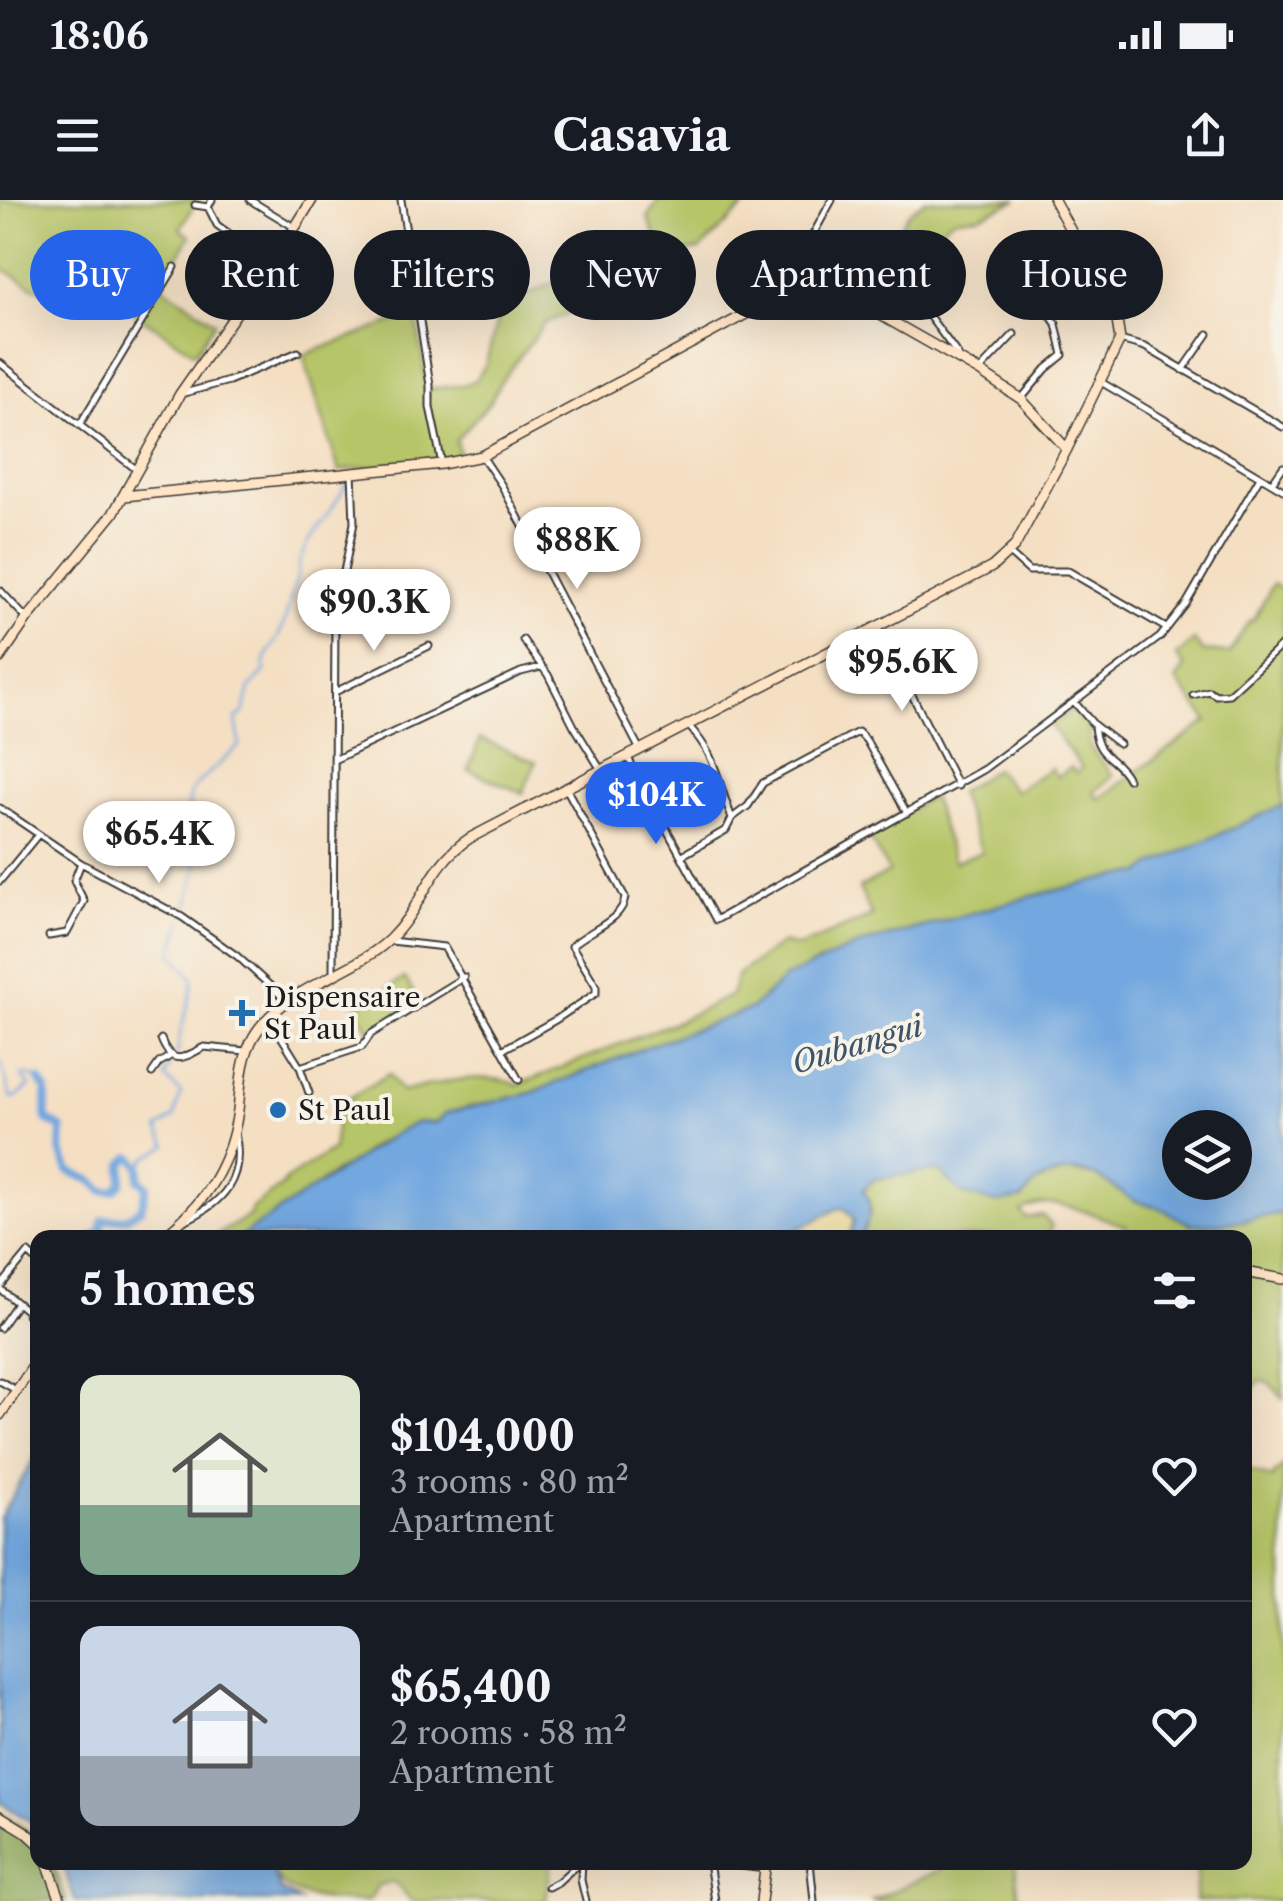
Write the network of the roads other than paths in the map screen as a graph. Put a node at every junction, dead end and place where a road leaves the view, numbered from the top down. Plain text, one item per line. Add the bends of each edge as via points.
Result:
1 (250, 200) edge
2 (312, 200) edge
3 (401, 200) edge
4 (832, 200) edge
5 (1054, 200) edge
6 (210, 204) edge
7 (195, 205) dead end
8 (295, 228) joint
9 (223, 230) edge
10 (816, 230) edge
11 (1070, 230) edge
12 (175, 267) dead end
13 (232, 320) edge
14 (731, 320) edge
15 (888, 320) edge
16 (932, 320) edge
17 (1054, 320) edge
18 (1119, 320) edge
19 (1014, 334) dead end
20 (1208, 334) dead end
21 (1120, 340) junction
22 (298, 352) dead end
23 (963, 362) junction
24 (0, 363) edge
25 (1183, 370) junction
26 (979, 371) junction
27 (1100, 382) junction
28 (180, 394) junction
29 (1021, 399) junction
30 (80, 424) junction
31 (1283, 426) edge
32 (1067, 450) junction
33 (482, 456) junction
34 (442, 464) junction
35 (1283, 467) edge
36 (137, 470) junction
37 (352, 473) junction
38 (1260, 476) junction
39 (1272, 484) junction
40 (1283, 490) edge
41 (124, 496) junction
42 (1010, 554) junction
43 (0, 590) edge
44 (363, 616) dead end
45 (27, 620) junction
46 (335, 625) junction
47 (878, 626) junction
48 (1166, 628) junction
49 (523, 640) dead end
50 (1283, 644) edge
51 (429, 646) dead end
52 (0, 658) edge
53 (541, 667) junction
54 (334, 692) junction
55 (1192, 695) dead end
56 (1075, 703) junction
57 (687, 724) junction
58 (1094, 726) junction
59 (1120, 744) dead end
60 (640, 751) junction
61 (627, 758) junction
62 (334, 760) junction
63 (601, 770) junction
64 (1128, 779) dead end
65 (958, 786) junction
66 (566, 788) junction
67 (0, 808) edge
68 (907, 813) junction
69 (732, 818) junction
70 (37, 836) junction
71 (682, 856) junction
72 (81, 863) junction
73 (0, 881) edge
74 (49, 936) dead end
75 (389, 940) junction
76 (332, 976) junction
77 (464, 977) junction
78 (288, 1002) junction
79 (269, 1017) junction
80 (161, 1040) dead end
81 (504, 1049) junction
82 (246, 1051) junction
83 (174, 1056) junction
84 (300, 1067) junction
85 (152, 1073) dead end
86 (519, 1080) dead end
87 (310, 1094) dead end
88 (234, 1131) junction
89 (181, 1222) junction
90 (172, 1230) edge
91 (30, 1255) edge
92 (1252, 1273) edge
93 (1283, 1278) edge
94 (0, 1288) edge
95 (16, 1305) junction
96 (30, 1310) edge
97 (27, 1314) junction
98 (30, 1316) edge
99 (0, 1328) edge
100 (30, 1370) edge
101 (0, 1381) edge
102 (16, 1390) junction
103 (0, 1414) edge
104 (0, 1816) edge
105 (30, 1836) edge
106 (50, 1870) edge
107 (572, 1870) edge
108 (581, 1870) edge
109 (711, 1870) edge
110 (765, 1870) edge
111 (811, 1870) edge
112 (548, 1887) dead end
113 (61, 1901) edge
114 (586, 1901) edge
115 (715, 1901) edge
116 (761, 1901) edge
117 (814, 1901) edge

1 - 8 street
2 - 8 main road
3 - 34 street
4 - 10 street
5 - 11 main road
6 - 7 street
6 - 9 street
12 - 30 street
13 - 28 main road
14 - 33 main road
15 - 23 main road
16 - 23 street
17 - 29 street via 1063,355
18 - 21 main road
19 - 26 street
20 - 25 street
21 - 25 street
21 - 27 main road
22 - 28 street
23 - 26 main road
24 - 30 street
25 - 31 street
26 - 29 main road
27 - 32 main road
27 - 38 street
28 - 36 main road
29 - 32 main road
30 - 36 street
32 - 42 main road
33 - 34 main road
33 - 60 street
34 - 37 main road
35 - 39 street
36 - 41 main road
37 - 41 main road
37 - 46 street via 354,523
38 - 39 street
38 - 48 street
39 - 40 street
41 - 45 main road
42 - 47 main road
42 - 48 street via 1029,571 1068,571
43 - 45 street
44 - 46 street
45 - 52 main road
46 - 54 street
47 - 57 main road
47 - 65 street
48 - 56 street
49 - 53 street
50 - 55 street via 1228,694
51 - 54 street
53 - 62 street
53 - 63 street
54 - 62 street
56 - 58 street
56 - 65 street
57 - 60 main road
57 - 69 street via 716,762
58 - 59 street
58 - 64 street via 1102,753
60 - 61 main road
61 - 63 main road
61 - 71 street
62 - 76 street
63 - 66 main road
65 - 68 street
66 - 75 main road via 448,853
66 - 81 street via 625,904 572,946 596,993
67 - 70 street
68 - 69 street via 858,732 763,784
68 - 71 street via 716,920
69 - 71 street via 726,830
70 - 72 street
70 - 73 street
72 - 74 street via 74,882 84,901 67,933
72 - 78 street via 182,917
75 - 76 main road
75 - 77 street via 444,947
76 - 78 main road
77 - 81 street
77 - 84 street via 371,1034 362,1047
78 - 79 main road
79 - 82 main road
79 - 84 street
80 - 83 street
81 - 86 street
82 - 83 street via 204,1047 189,1058
82 - 88 main road
83 - 85 street
84 - 87 street
88 - 89 main road via 216,1178
88 - 89 street via 239,1157 233,1181 200,1214
89 - 90 main road
91 - 94 street
92 - 93 main road
94 - 95 street
95 - 97 street
95 - 99 street
96 - 97 street
97 - 98 street
100 - 102 main road
101 - 102 street
102 - 103 main road
104 - 105 main road
106 - 113 main road
107 - 112 street
108 - 114 street
109 - 115 street
110 - 116 main road
111 - 117 street

